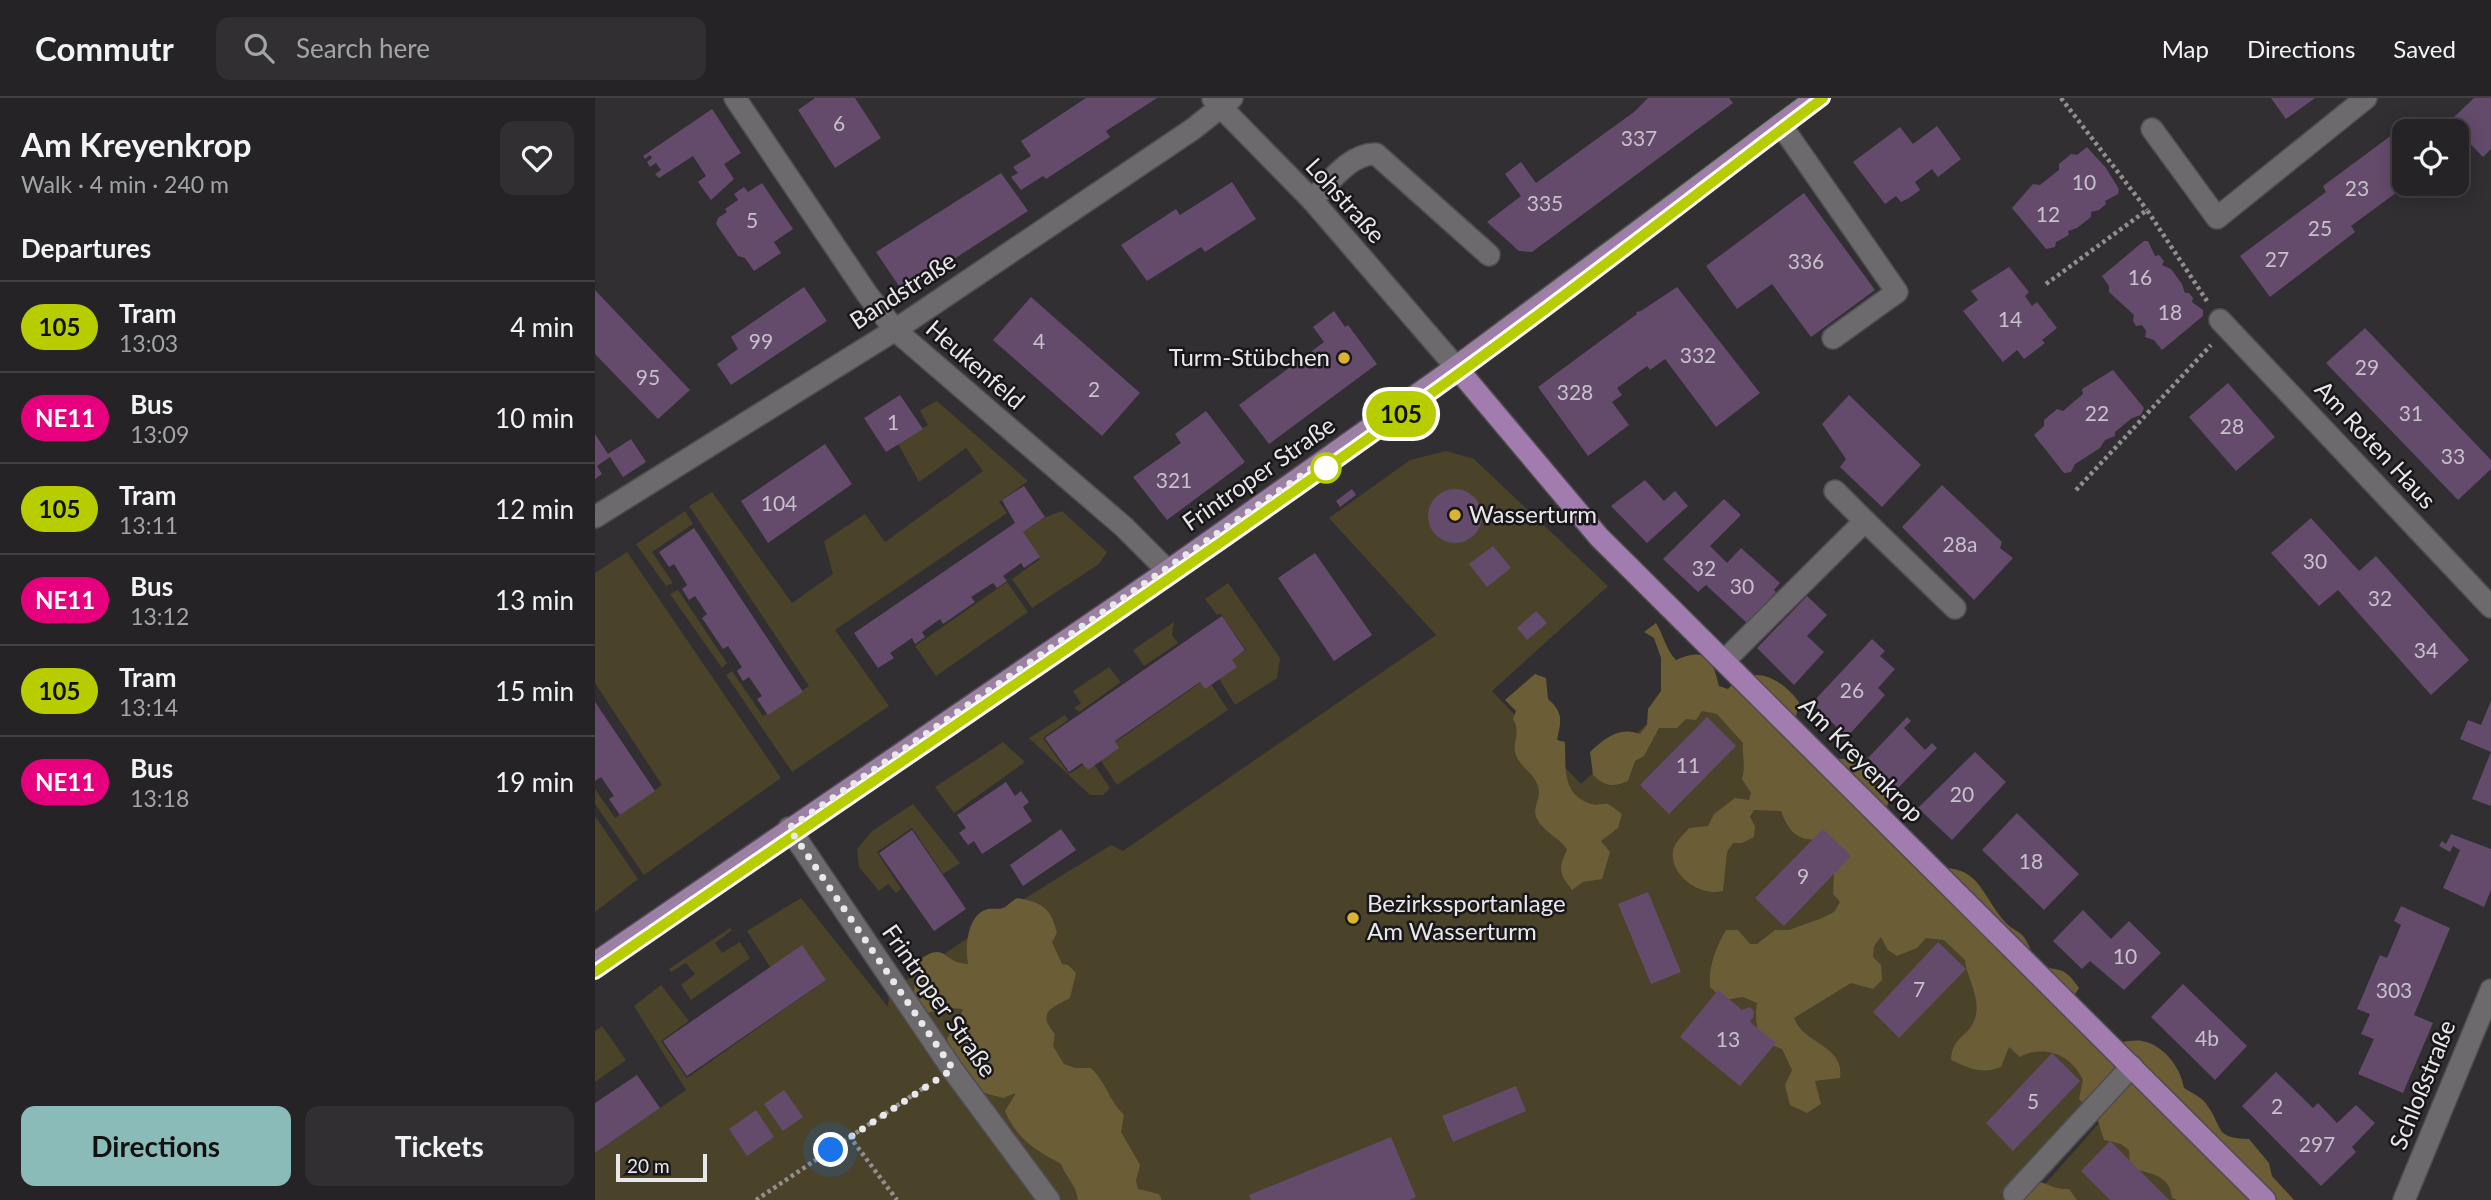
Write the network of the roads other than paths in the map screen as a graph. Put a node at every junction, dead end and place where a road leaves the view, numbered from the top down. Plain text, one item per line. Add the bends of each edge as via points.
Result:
1 (735, 98) edge
2 (1817, 98) edge
3 (2366, 98) edge
4 (1222, 101) edge
5 (1781, 125) junction
6 (2153, 129) dead end
7 (1312, 200) junction
8 (1489, 255) dead end
9 (2223, 323) road end
10 (895, 330) junction
11 (1833, 338) dead end
12 (1435, 344) joint
13 (1456, 367) junction
14 (1835, 491) dead end
15 (595, 517) edge
16 (1865, 521) junction
17 (1167, 571) junction
18 (2491, 607) edge
19 (1955, 608) dead end
20 (1724, 661) junction
21 (789, 828) junction
22 (595, 963) edge
23 (2491, 990) edge
24 (2132, 1066) junction
25 (2014, 1194) dead end
26 (1049, 1200) edge
27 (2265, 1200) edge
28 (2405, 1200) edge

1 - 10 street, Heukenfeld
2 - 5 main road, Frintroper Straße
3 - 6 street via 2217,218
4 - 7 street, Lohstraße
4 - 10 street, Bandstraße
5 - 11 street via 1897,292
5 - 13 main road, Frintroper Straße
7 - 8 street via 1354,159 1376,154
7 - 12 street, Lohstraße
9 - 18 street, Am Roten Haus
10 - 15 street, Bandstraße
10 - 17 street, Heukenfeld via 1124,527
12 - 13 street, Am Kreyenkrop
13 - 17 main road, Frintroper Straße
13 - 20 main road, Am Kreyenkrop via 1599,537
14 - 16 street
16 - 19 street
16 - 20 street
17 - 21 main road, Frintroper Straße
20 - 24 main road, Am Kreyenkrop
21 - 22 main road, Frintroper Straße
21 - 26 street, Frintroper Straße via 953,1069
23 - 28 street, Schloßstraße
24 - 25 street
24 - 27 main road, Am Kreyenkrop

